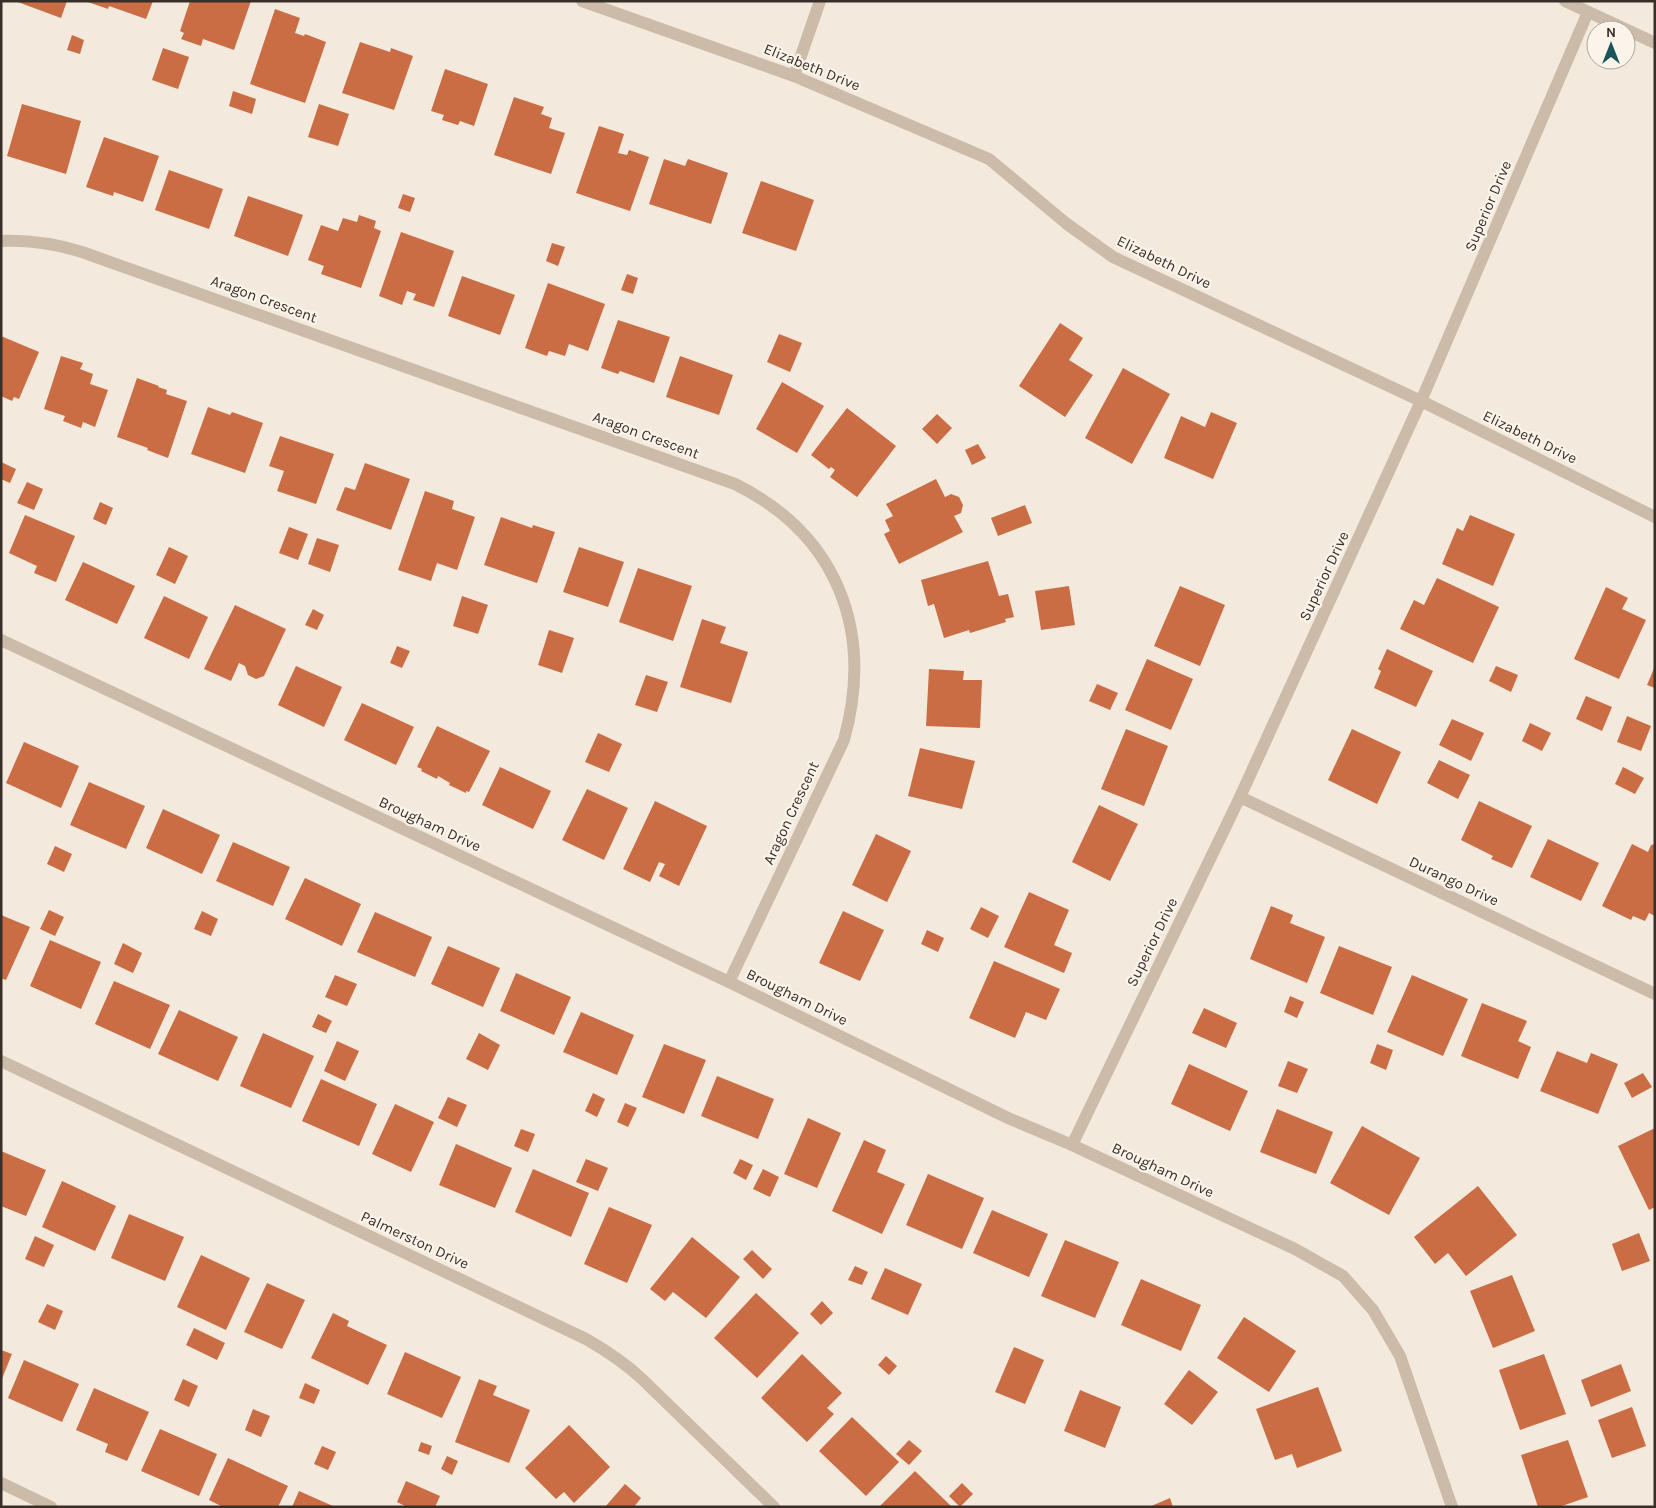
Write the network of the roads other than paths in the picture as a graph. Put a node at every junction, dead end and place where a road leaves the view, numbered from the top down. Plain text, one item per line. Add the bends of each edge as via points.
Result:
1 (582, 1) edge
2 (820, 1) edge
3 (1564, 1) edge
4 (1588, 12) junction
5 (1655, 43) edge
6 (794, 76) junction
7 (1, 241) edge
8 (1421, 401) junction
9 (1655, 516) edge
10 (1, 640) edge
11 (1240, 797) junction
12 (729, 982) junction
13 (1655, 994) edge
14 (1, 1061) edge
15 (1072, 1145) junction
16 (1, 1483) edge
17 (51, 1507) edge
18 (774, 1507) edge
19 (1452, 1507) edge

1 - 6 street, Elizabeth Drive
2 - 6 street
3 - 4 street
4 - 5 street
4 - 8 street, Superior Drive
6 - 8 street, Elizabeth Drive via 989,159 1067,224 1113,257
7 - 12 street, Aragon Crescent via 43,243 82,252 726,481 753,493 798,527 823,557 840,591 853,643 854,701 844,740
8 - 9 street, Elizabeth Drive
8 - 11 street, Superior Drive
10 - 12 street, Brougham Drive
11 - 13 street, Durango Drive
11 - 15 street, Superior Drive
12 - 15 street, Brougham Drive via 999,1114
14 - 18 street, Palmerston Drive via 606,1350 624,1362
15 - 19 street, Brougham Drive via 1295,1249 1343,1276 1373,1310 1400,1356
16 - 17 street

